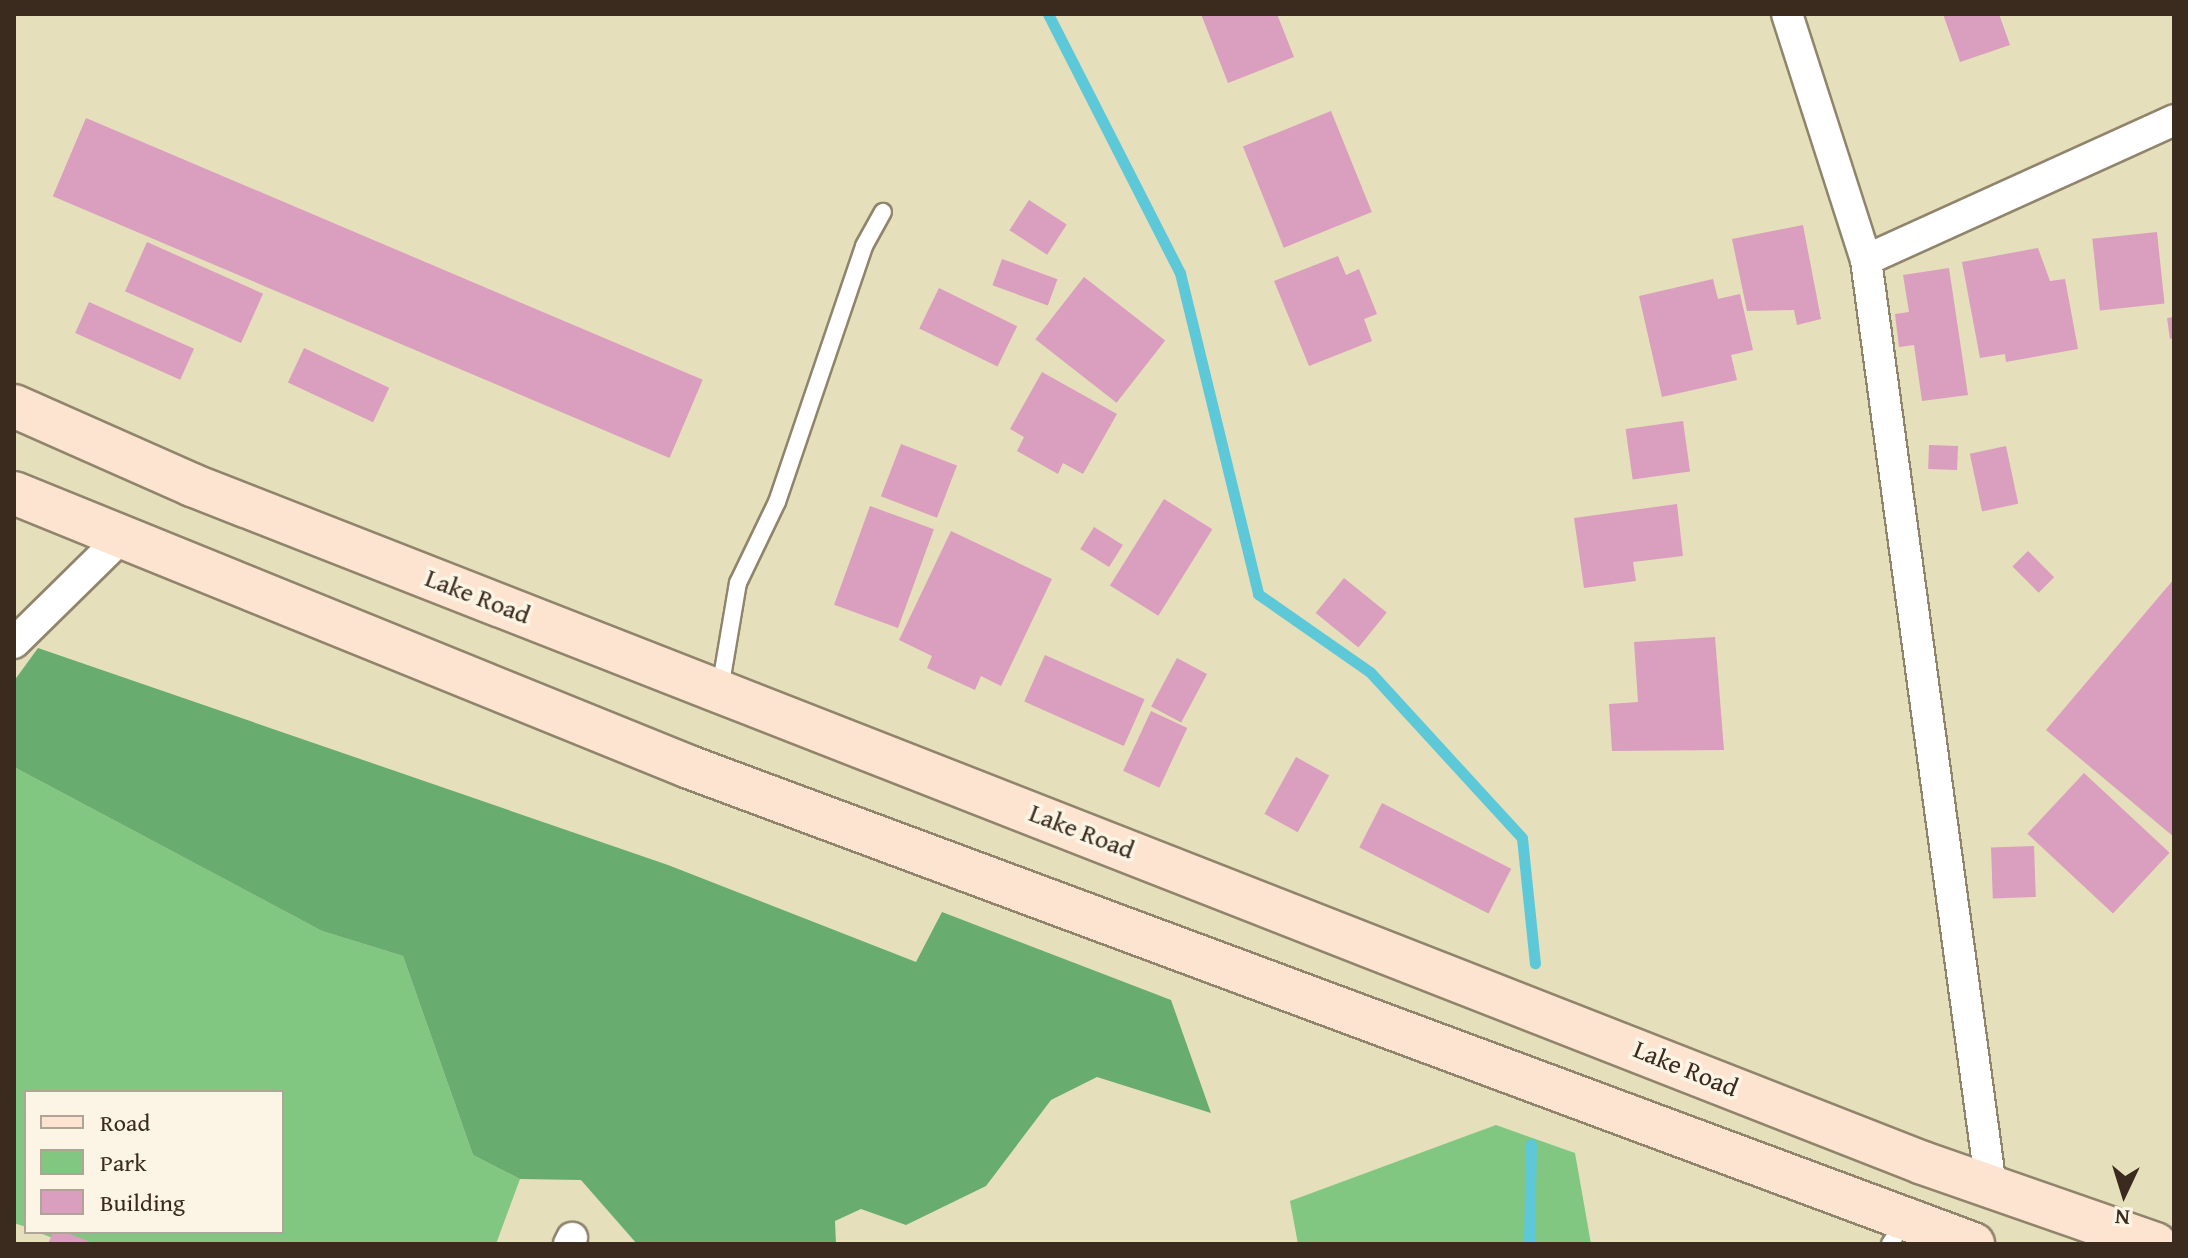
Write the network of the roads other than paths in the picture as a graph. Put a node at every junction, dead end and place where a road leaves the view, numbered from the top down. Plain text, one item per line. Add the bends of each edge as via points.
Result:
1 (1787, 14) edge
2 (2174, 120) edge
3 (883, 212) dead end
4 (1866, 260) junction
5 (14, 406) edge
6 (14, 493) edge
7 (120, 539) junction
8 (14, 643) edge
9 (720, 691) junction
10 (1991, 1187) junction
11 (1899, 1229) edge
12 (1973, 1244) edge
13 (2155, 1244) edge

1 - 4 street
2 - 4 street
3 - 9 lane via 864,246 777,502 738,583
4 - 10 street
5 - 9 main road, Lake Road via 151,468
6 - 7 main road
7 - 8 street
7 - 11 main road via 689,767
9 - 10 main road, Lake Road
10 - 13 main road, Lake Road
11 - 12 main road

